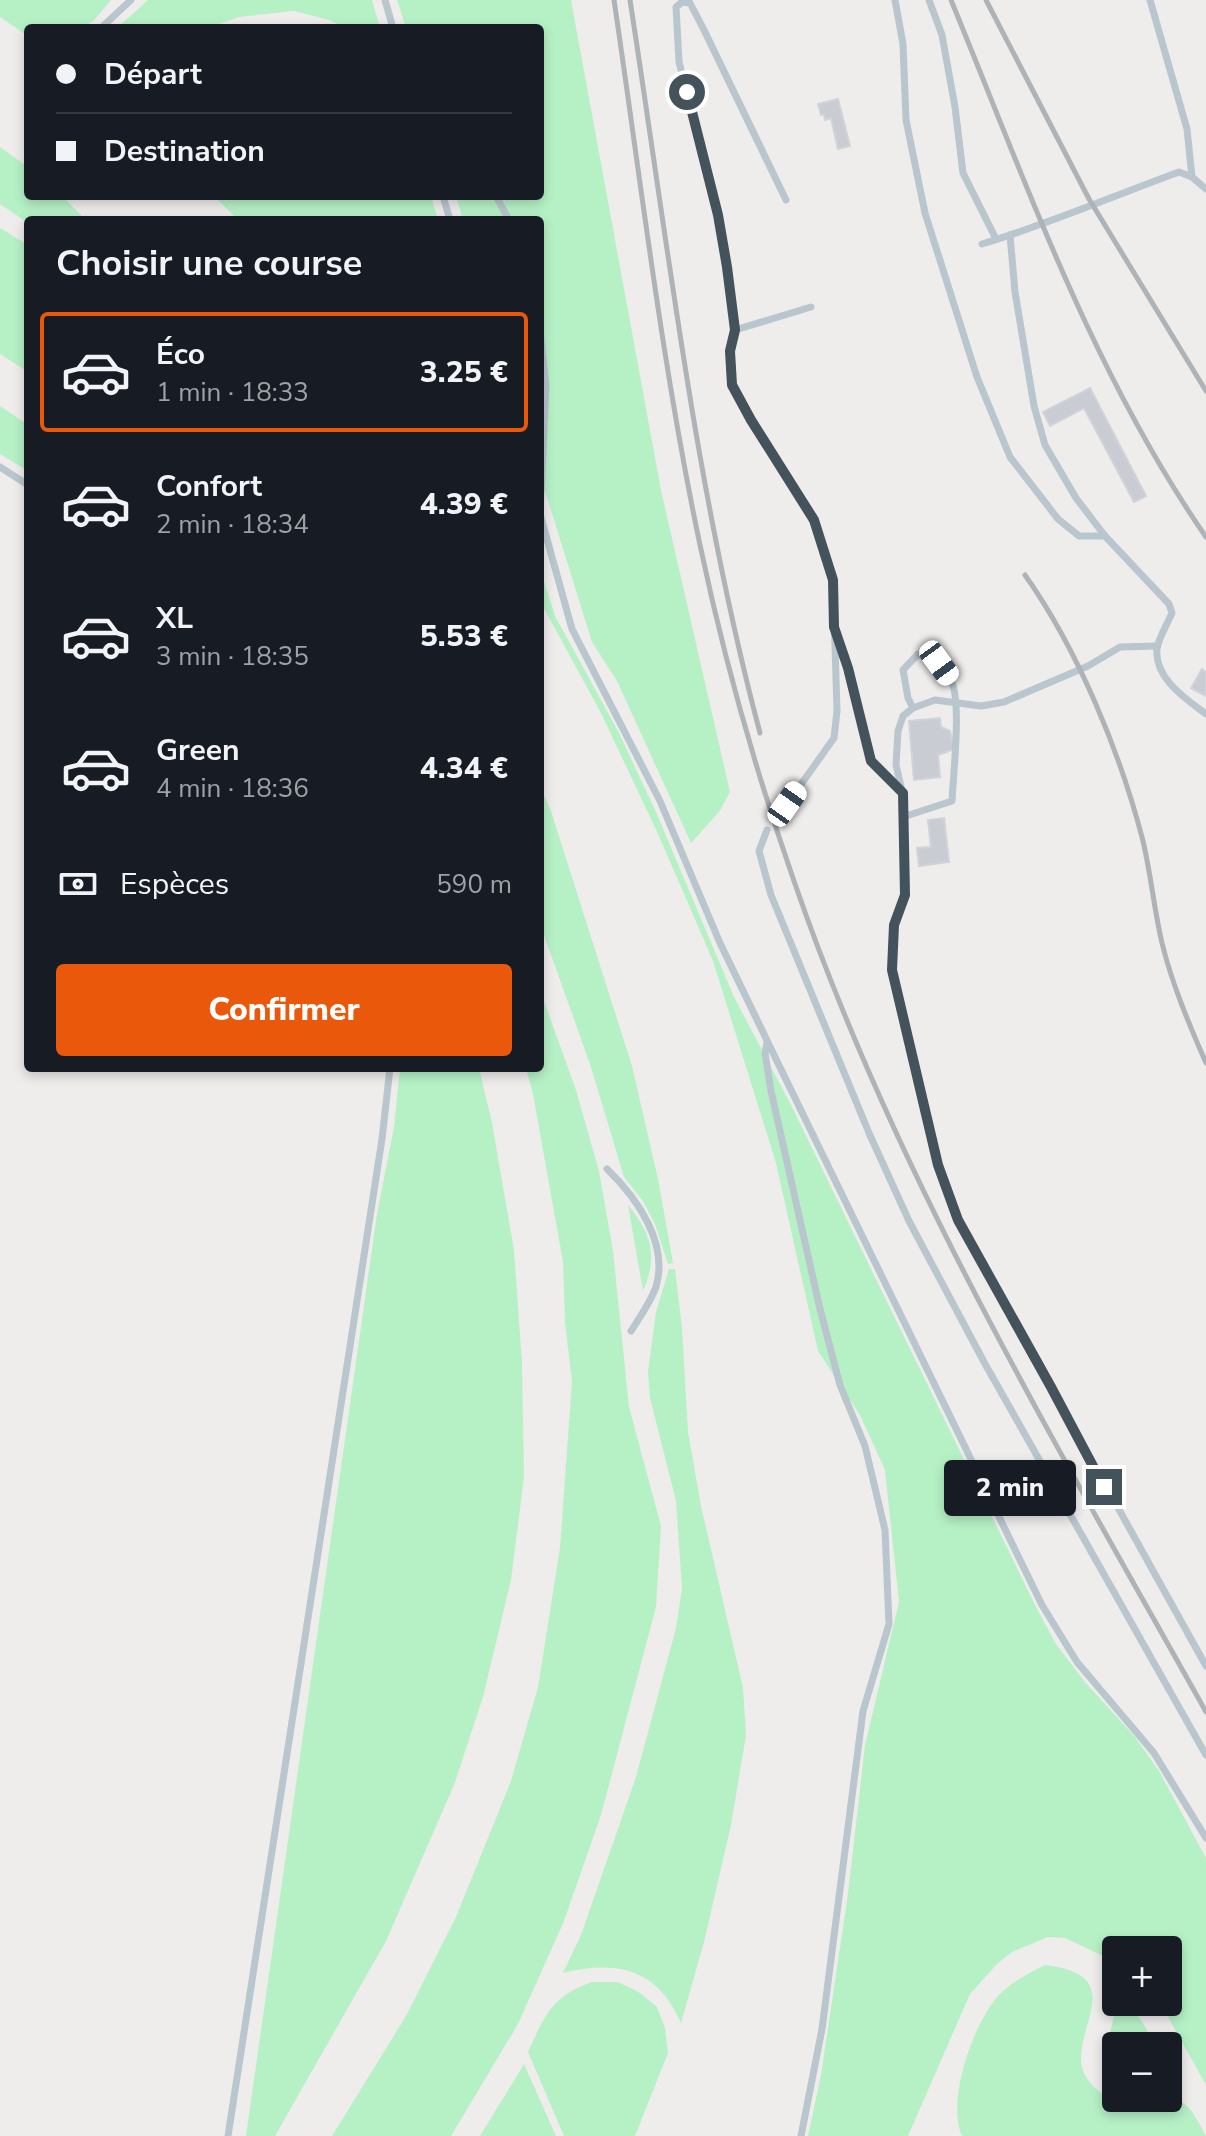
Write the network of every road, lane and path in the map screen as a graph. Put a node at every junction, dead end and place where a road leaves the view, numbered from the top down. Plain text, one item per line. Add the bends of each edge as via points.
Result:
1 (131, 0) edge
2 (385, 0) edge
3 (895, 0) edge
4 (929, 0) edge
5 (1150, 0) edge
6 (682, 1) edge
7 (105, 24) edge
8 (392, 24) edge
9 (1192, 177) junction
10 (1206, 189) edge
11 (786, 200) dead end
12 (1010, 235) junction
13 (996, 239) junction
14 (982, 244) dead end
15 (811, 307) dead end
16 (735, 330) junction
17 (544, 367) edge
18 (544, 460) edge
19 (0, 467) edge
20 (24, 482) edge
21 (544, 528) edge
22 (1105, 536) junction
23 (834, 627) junction
24 (1157, 646) junction
25 (955, 702) junction
26 (913, 708) junction
27 (1206, 714) edge
28 (903, 793) junction
29 (787, 804) dead end
30 (903, 817) junction
31 (767, 830) dead end
32 (767, 1042) junction
33 (390, 1072) edge
34 (607, 1169) dead end
35 (631, 1331) dead end
36 (1206, 1666) edge
37 (1206, 1755) edge
38 (1206, 1838) edge
39 (228, 2136) edge
40 (801, 2136) edge

1 - 7 lane
2 - 8 lane
3 - 22 lane via 906,120 922,197 977,377 1010,457 1058,519 1079,536
4 - 13 lane via 942,35 963,173
5 - 9 lane via 1187,129
6 - 11 lane via 690,3
6 - 16 lane via 676,7 679,62 718,215
9 - 10 lane
9 - 12 lane via 1179,172
12 - 13 lane
12 - 22 lane via 1034,406 1045,445
13 - 14 lane
15 - 16 lane
16 - 23 lane via 732,385 814,520 833,580
17 - 18 lane
19 - 20 lane
21 - 32 lane via 572,629 660,801
22 - 24 lane via 1169,604 1172,613
23 - 28 lane via 871,761
23 - 29 lane via 834,738
24 - 25 lane via 1120,647 1004,702
24 - 27 lane via 1160,670
25 - 26 lane via 935,700
25 - 26 lane via 954,684 939,663 918,654 903,670
25 - 30 lane via 952,801
26 - 28 lane via 903,716 898,731 896,765
28 - 30 lane
30 - 36 lane via 905,895 894,925 892,970 938,1165 958,1220
31 - 37 lane via 759,851 771,895 909,1221
32 - 38 lane via 1042,1605 1077,1662 1154,1753
32 - 40 lane via 771,1091 820,1309 840,1385 865,1446 885,1530 889,1624 863,1711 822,2029
33 - 39 lane
34 - 35 lane via 640,1208 658,1255 655,1288

